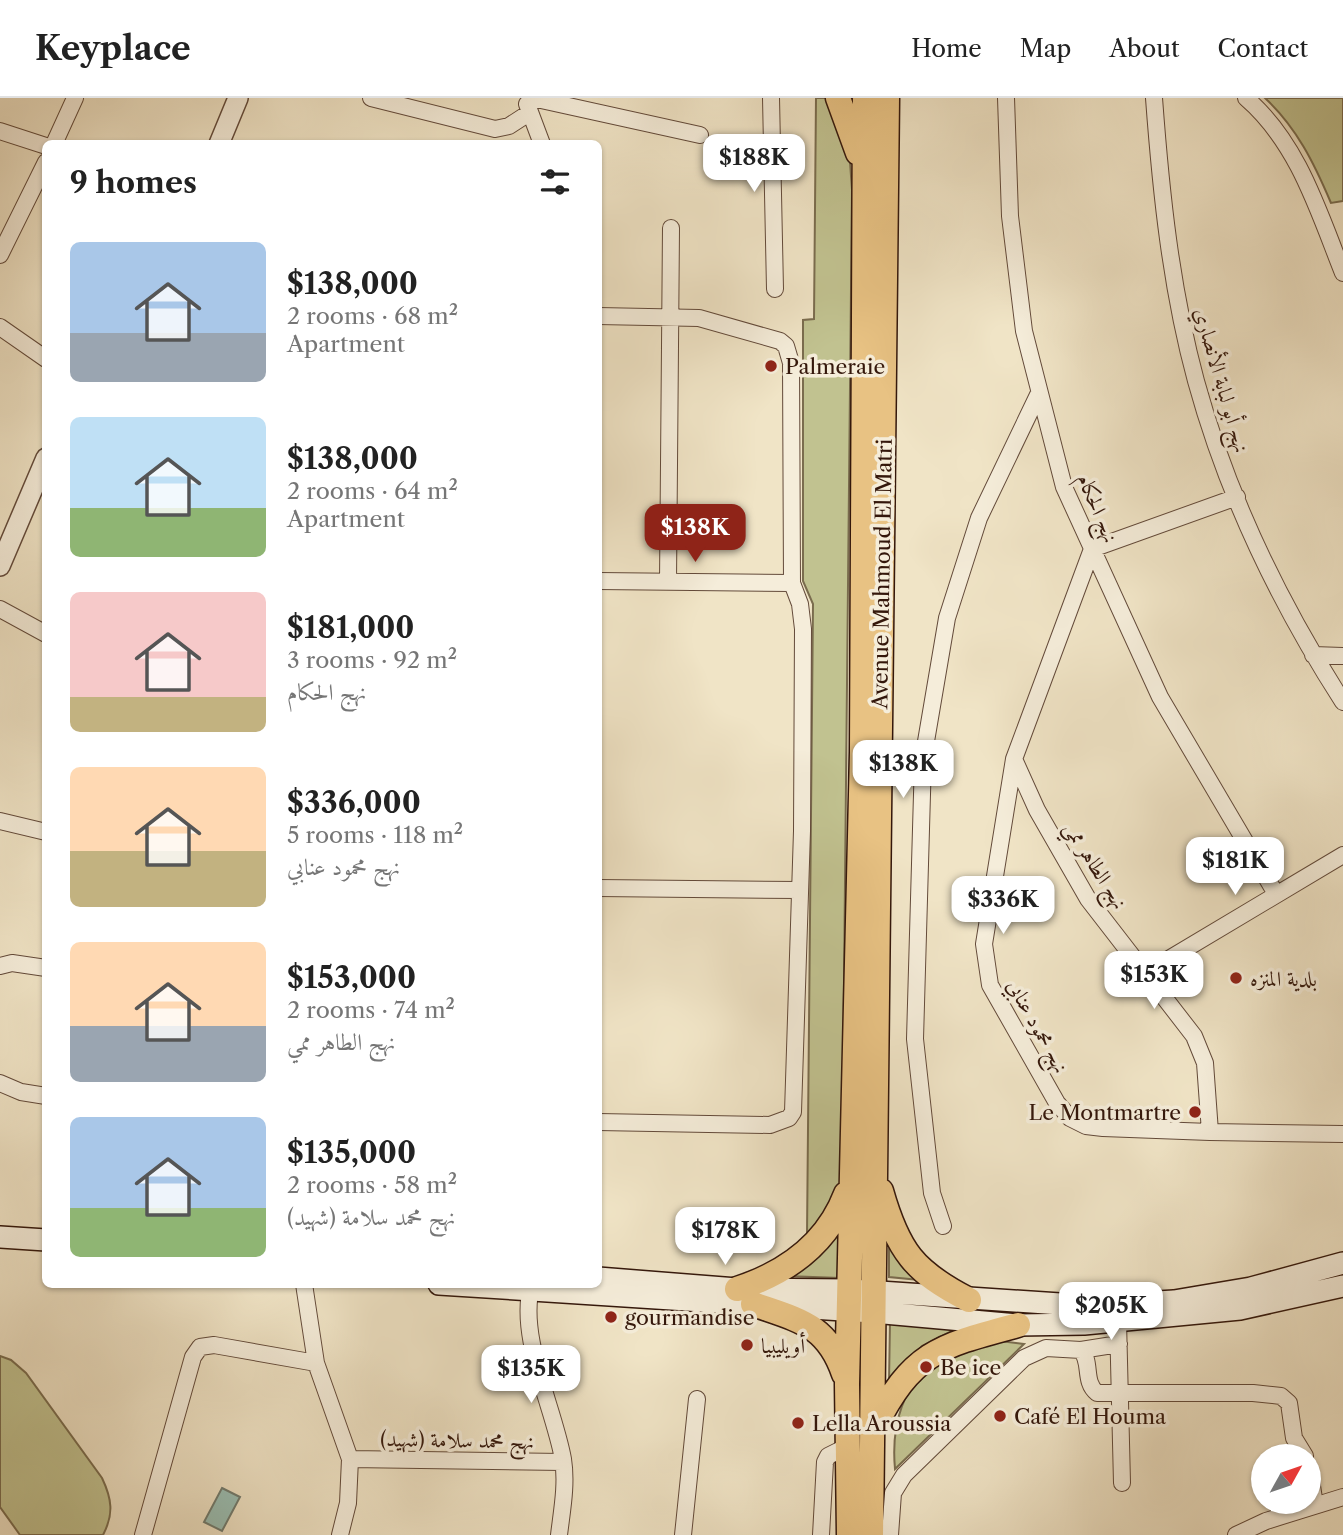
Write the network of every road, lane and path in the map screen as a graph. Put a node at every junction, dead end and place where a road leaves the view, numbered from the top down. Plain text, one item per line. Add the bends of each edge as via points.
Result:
1 (75, 98) edge
2 (238, 98) edge
3 (371, 98) edge
4 (771, 98) edge
5 (838, 98) edge
6 (865, 98) edge
7 (887, 98) edge
8 (899, 98) edge
9 (1006, 98) edge
10 (1154, 98) edge
11 (1246, 98) edge
12 (529, 103) edge
13 (886, 128) junction
14 (0, 131) edge
15 (700, 135) dead end
16 (56, 140) edge
17 (221, 140) edge
18 (541, 140) edge
19 (42, 145) edge
20 (42, 170) edge
21 (865, 180) junction
22 (671, 228) dead end
23 (0, 255) edge
24 (1343, 273) edge
25 (775, 289) dead end
26 (602, 316) edge
27 (672, 316) junction
28 (0, 327) edge
29 (42, 356) edge
30 (1038, 395) junction
31 (42, 476) edge
32 (38, 495) edge
33 (1237, 497) junction
34 (1092, 549) junction
35 (0, 566) edge
36 (602, 581) edge
37 (668, 582) junction
38 (792, 583) junction
39 (0, 609) edge
40 (42, 632) edge
41 (1313, 655) junction
42 (1343, 656) edge
43 (1343, 702) edge
44 (1014, 759) junction
45 (0, 821) edge
46 (42, 831) edge
47 (1343, 855) edge
48 (602, 888) edge
49 (799, 890) junction
50 (1276, 894) junction
51 (0, 966) edge
52 (42, 967) edge
53 (1147, 972) junction
54 (0, 1083) edge
55 (42, 1095) edge
56 (602, 1122) edge
57 (1210, 1132) junction
58 (1343, 1134) edge
59 (875, 1171) junction
60 (851, 1180) junction
61 (943, 1226) dead end
62 (0, 1237) edge
63 (42, 1240) edge
64 (1343, 1263) edge
65 (602, 1278) edge
66 (305, 1288) edge
67 (531, 1288) edge
68 (1337, 1289) edge
69 (745, 1296) junction
70 (969, 1300) junction
71 (862, 1301) junction
72 (1118, 1321) junction
73 (1018, 1325) junction
74 (1119, 1344) junction
75 (1081, 1349) junction
76 (316, 1363) junction
77 (847, 1384) junction
78 (1122, 1395) junction
79 (697, 1399) dead end
80 (871, 1435) junction
81 (1298, 1444) edge
82 (848, 1446) junction
83 (350, 1459) junction
84 (564, 1462) junction
85 (1122, 1483) dead end
86 (1343, 1496) edge
87 (1321, 1503) edge
88 (1287, 1514) edge
89 (143, 1535) edge
90 (340, 1535) edge
91 (559, 1535) edge
92 (683, 1535) edge
93 (821, 1535) edge
94 (849, 1535) edge
95 (871, 1535) edge
96 (890, 1535) edge
97 (1236, 1535) edge

1 - 16 street
2 - 17 street
3 - 12 street via 495,129 509,126
4 - 25 street
5 - 21 highway
6 - 21 highway, Avenue Mahmoud El Matri
7 - 13 highway, Avenue Mahmoud El Matri
8 - 13 highway
9 - 30 street, نهج الحكام via 1015,272
10 - 33 street, نهج أبو لبابة الأنصاري via 1173,276 1185,334 1206,417
11 - 24 street via 1284,140 1298,165
12 - 15 street
12 - 18 street
13 - 59 highway, Avenue Mahmoud El Matri
14 - 19 street
20 - 23 street
21 - 60 highway, Avenue Mahmoud El Matri via 859,946
22 - 27 street
26 - 27 street
27 - 37 street
27 - 38 street via 699,318 780,341 790,355
28 - 29 street
30 - 34 street, نهج الحكام via 1064,487
30 - 61 street via 979,518 947,618 923,760 915,1039 930,1182
31 - 32 street
32 - 35 street
33 - 34 street
33 - 41 street, نهج أبو لبابة الأنصاري
34 - 44 street, نهج محمود عنابي
34 - 50 street, نهج الحكام via 1160,698
36 - 37 street
37 - 38 street
38 - 49 street via 803,629
39 - 40 street
41 - 42 street
41 - 43 street, نهج أبو لبابة الأنصاري
44 - 53 street, نهج الطاهر ممي via 1088,899
44 - 57 street, نهج محمود عنابي via 985,934 990,985 1002,1010 1070,1118 1086,1126
45 - 46 street
47 - 50 street
48 - 49 street
49 - 56 street via 796,1101 789,1118 757,1125
50 - 53 street
51 - 52 street via 12,962
53 - 57 street, نهج الطاهر ممي via 1200,1049
54 - 55 street
57 - 58 street
59 - 70 highway via 888,1217 909,1256 934,1282
59 - 71 highway, Avenue Mahmoud El Matri
60 - 69 highway via 822,1237
60 - 71 highway, Avenue Mahmoud El Matri
62 - 63 main road
64 - 70 main road via 1251,1288 1174,1301 1090,1306
65 - 69 main road
66 - 76 street
67 - 69 main road
67 - 84 street via 528,1315
68 - 72 main road via 1240,1309
69 - 71 main road
69 - 77 highway via 826,1337
70 - 71 main road
71 - 73 main road
71 - 77 highway
71 - 80 highway
72 - 73 main road
72 - 74 street
73 - 80 highway via 924,1358 892,1394
74 - 75 street
74 - 78 street
75 - 78 street via 1093,1390
75 - 96 street via 1046,1348 1030,1353 917,1460 893,1493
76 - 83 street
76 - 89 street via 214,1345 200,1347 193,1357
77 - 82 highway
78 - 81 street via 1202,1392 1281,1396 1289,1403
78 - 85 street
79 - 92 street
80 - 95 highway
82 - 93 street via 825,1462
82 - 94 highway
83 - 84 street, نهج محمد سلامة (شهيد)
83 - 90 street via 348,1503
84 - 91 street
86 - 87 street
88 - 97 street

